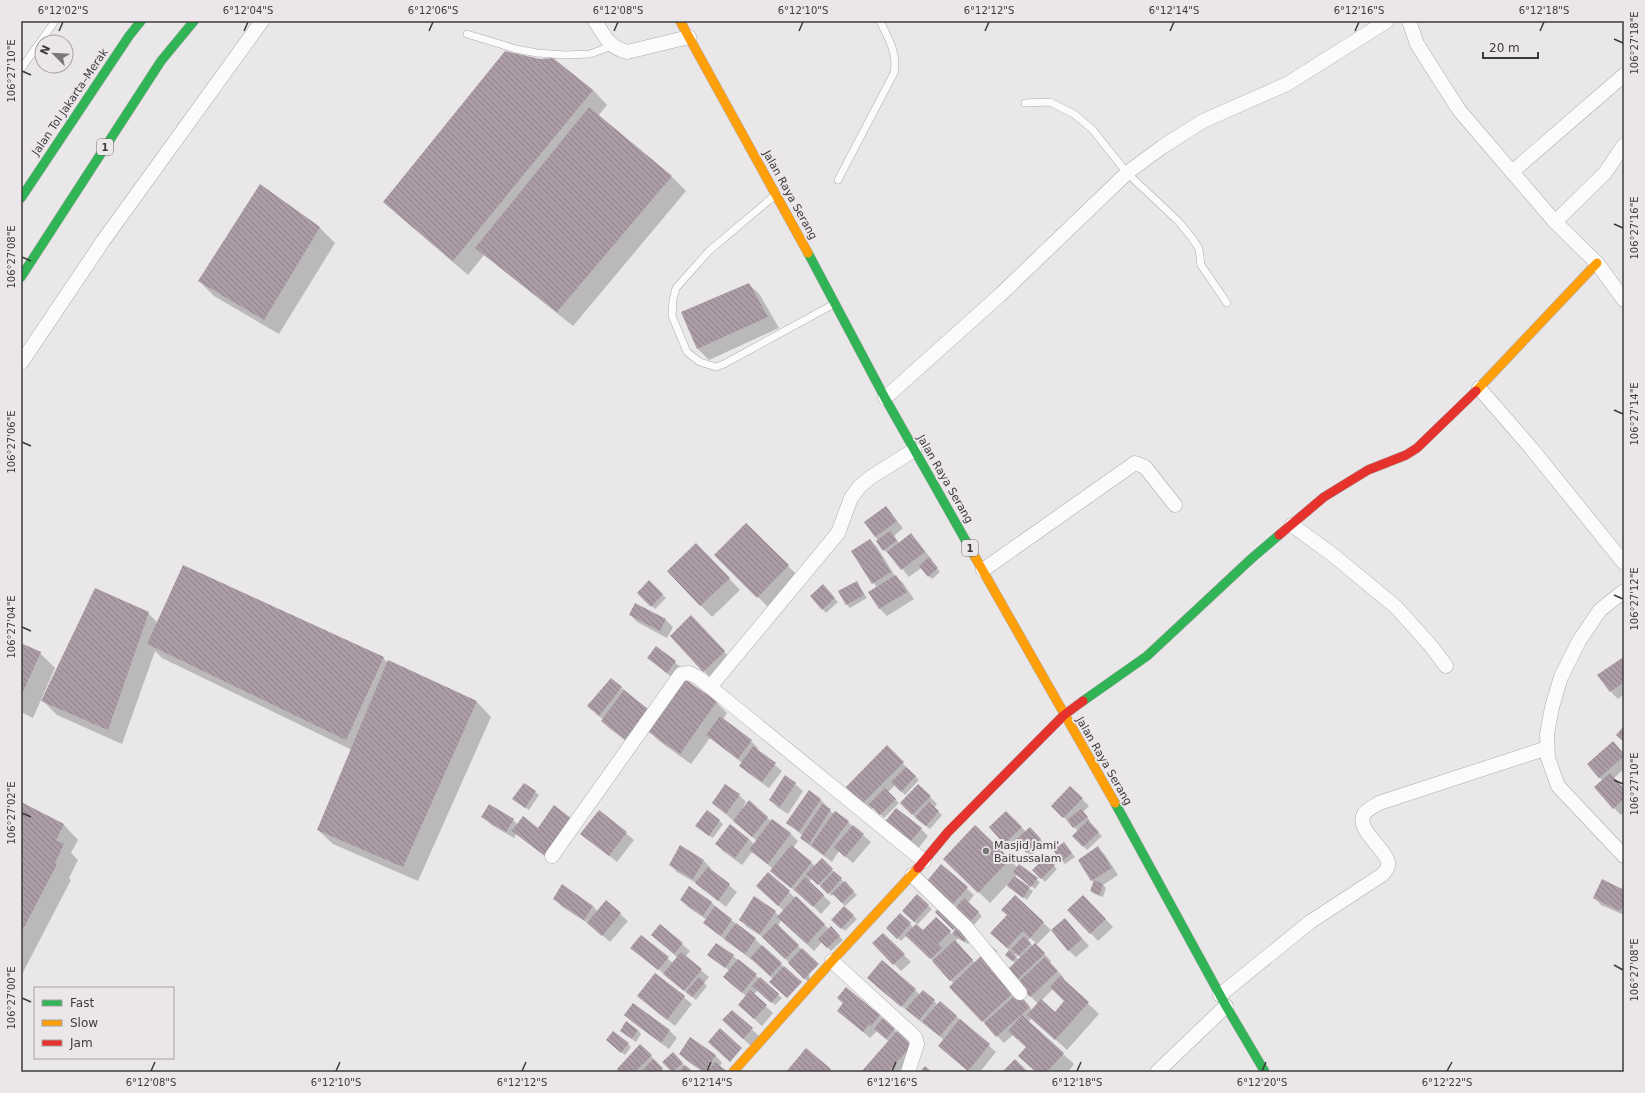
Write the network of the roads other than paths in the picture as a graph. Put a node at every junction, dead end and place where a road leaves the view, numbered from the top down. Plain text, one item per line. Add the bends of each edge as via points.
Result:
1 (55, 21) edge
2 (141, 21) edge
3 (194, 21) edge
4 (262, 21) edge
5 (595, 21) edge
6 (680, 21) edge
7 (880, 21) edge
8 (1387, 21) edge
9 (1409, 21) edge
10 (467, 34) dead end
11 (689, 37) junction
12 (612, 46) junction
13 (21, 69) edge
14 (1624, 75) edge
15 (1025, 103) dead end
16 (1624, 145) edge
17 (1512, 172) junction
18 (1127, 173) junction
19 (838, 180) dead end
20 (776, 194) junction
21 (21, 198) edge
22 (1555, 222) junction
23 (1597, 263) junction
24 (21, 277) edge
25 (1624, 300) edge
26 (836, 303) junction
27 (1227, 303) dead end
28 (21, 363) edge
29 (1479, 388) junction
30 (885, 398) junction
31 (914, 450) junction
32 (1175, 505) dead end
33 (1292, 525) junction
34 (1624, 563) edge
35 (983, 570) junction
36 (1624, 591) edge
37 (1446, 666) dead end
38 (710, 687) junction
39 (1064, 715) junction
40 (1548, 748) junction
41 (552, 856) dead end
42 (1624, 856) edge
43 (924, 861) junction
44 (912, 875) junction
45 (832, 961) junction
46 (1020, 993) dead end
47 (1223, 1001) junction
48 (733, 1072) edge
49 (908, 1072) edge
50 (1157, 1072) edge
51 (1265, 1072) edge

1 - 13 lane
2 - 21 main road, Jalan Tol Jakarta–Merak
3 - 24 main road, 1 via 161,61
4 - 28 street via 103,241
5 - 12 street
6 - 11 main road, Jalan Raya Serang / 1
7 - 19 lane via 893,49 896,62 894,73
8 - 18 street via 1287,84 1203,121
9 - 17 street via 1417,44 1459,110
10 - 12 lane via 537,53 590,54
11 - 12 street via 627,52
11 - 20 main road, Jalan Raya Serang / 1
14 - 17 street
15 - 18 lane via 1050,102 1074,114 1092,129
16 - 22 street via 1606,173
17 - 22 street
18 - 27 lane via 1178,221 1192,238 1199,249 1201,265
18 - 30 street via 1000,295
20 - 26 main road, Jalan Raya Serang / 1
20 - 26 lane via 709,251 676,288 672,316 687,352 700,362 716,367
22 - 23 street
23 - 25 street
23 - 29 main road
26 - 30 main road, Jalan Raya Serang / 1
29 - 33 main road via 1417,448 1406,456 1368,470 1348,481 1324,497
29 - 34 street
30 - 31 main road, Jalan Raya Serang / 1
31 - 35 main road, Jalan Raya Serang / 1
31 - 38 street via 860,486 851,498 838,534
32 - 35 street via 1144,467 1135,464
33 - 37 street via 1396,607
33 - 39 main road via 1251,559 1147,656
35 - 39 main road, Jalan Raya Serang / 1
36 - 40 street via 1600,610 1579,641 1561,677 1547,734
38 - 41 street via 688,673 681,674
38 - 43 street
39 - 43 main road via 948,832
39 - 47 main road, Jalan Raya Serang / 1
40 - 42 street via 1548,758 1558,786
40 - 47 street via 1379,803 1364,813 1364,828 1385,856 1387,870 1382,876 1310,922
43 - 44 main road
44 - 45 main road
44 - 46 street via 966,927
45 - 48 main road
45 - 49 street via 915,1037 917,1044
47 - 50 street
47 - 51 main road, Jalan Raya Serang / 1

